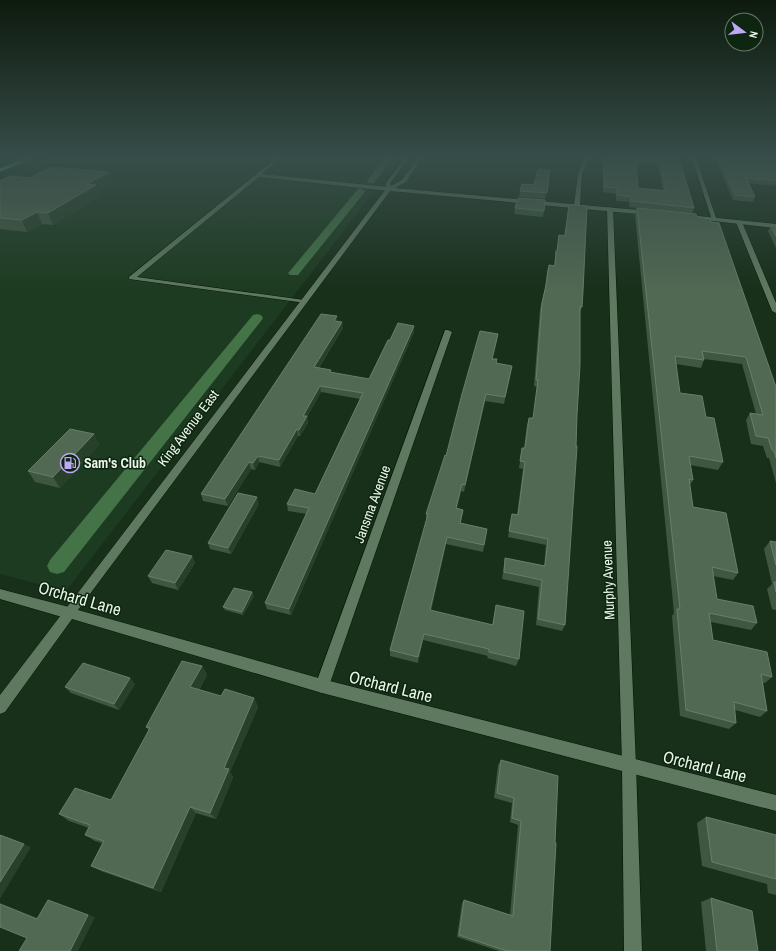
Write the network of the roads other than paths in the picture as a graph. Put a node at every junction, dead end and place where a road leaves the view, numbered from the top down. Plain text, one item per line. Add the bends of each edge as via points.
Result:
1 (224, 202) edge
2 (379, 202) edge
3 (546, 202) edge
4 (709, 202) edge
5 (577, 205) joint
6 (610, 209) junction
7 (659, 214) edge
8 (694, 218) edge
9 (715, 220) junction
10 (740, 222) junction
11 (776, 226) edge
12 (304, 302) junction
13 (776, 311) edge
14 (448, 332) dead end
15 (0, 594) edge
16 (69, 613) junction
17 (322, 686) junction
18 (0, 707) edge
19 (629, 765) junction
20 (776, 803) edge
21 (633, 951) edge

1 - 12 street via 131,278
2 - 12 street, King Avenue East
3 - 5 street
4 - 9 street
5 - 6 street
6 - 7 street
6 - 19 street, Murphy Avenue
8 - 9 street
9 - 10 street
10 - 11 street
10 - 13 street
12 - 16 street, King Avenue East
14 - 17 street, Jansma Avenue
15 - 16 street, Orchard Lane
16 - 17 street, Orchard Lane
16 - 18 street, King Avenue East
17 - 19 street, Orchard Lane
19 - 20 street, Orchard Lane
19 - 21 street, Murphy Avenue

